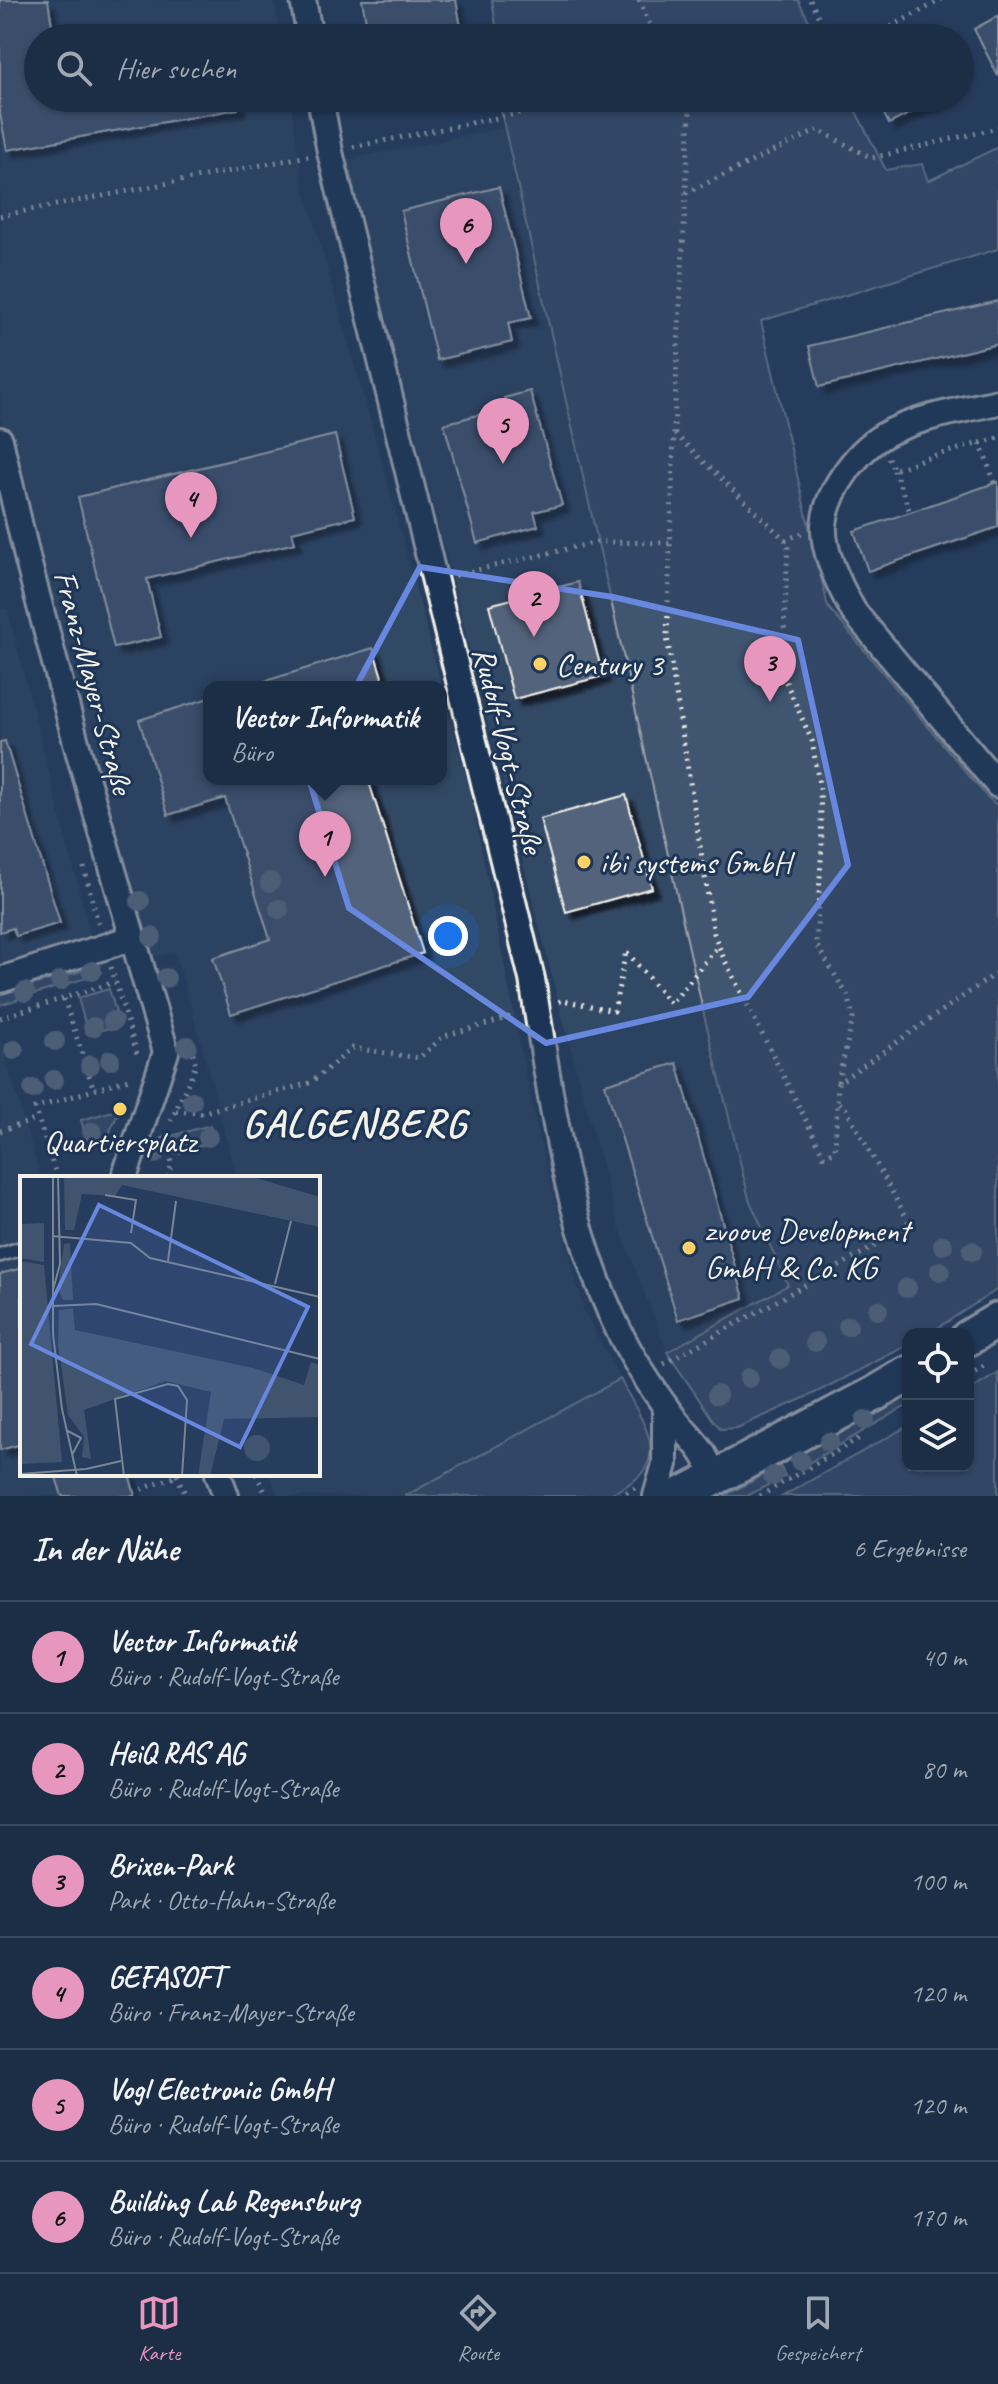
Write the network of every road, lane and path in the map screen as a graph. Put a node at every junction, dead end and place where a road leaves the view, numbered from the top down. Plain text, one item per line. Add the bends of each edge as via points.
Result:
1 (303, 0) edge
2 (639, 0) edge
3 (810, 0) edge
4 (941, 0) edge
5 (307, 24) edge
6 (650, 24) edge
7 (822, 24) edge
8 (896, 24) edge
9 (323, 112) edge
10 (526, 112) edge
11 (690, 112) edge
12 (998, 128) edge
13 (330, 152) junction
14 (685, 194) junction
15 (0, 216) edge
16 (998, 402) edge
17 (674, 434) junction
18 (998, 438) edge
19 (878, 439) junction
20 (0, 440) edge
21 (980, 443) junction
22 (894, 470) junction
23 (995, 483) dead end
24 (910, 512) dead end
25 (670, 543) junction
26 (435, 580) junction
27 (998, 785) edge
28 (81, 855) dead end
29 (132, 938) junction
30 (718, 946) junction
31 (105, 947) junction
32 (998, 972) edge
33 (143, 973) junction
34 (0, 980) edge
35 (115, 982) junction
36 (64, 999) junction
37 (537, 1010) junction
38 (0, 1018) edge
39 (132, 1078) junction
40 (838, 1083) junction
41 (94, 1090) junction
42 (129, 1092) dead end
43 (838, 1103) junction
44 (176, 1111) dead end
45 (38, 1119) junction
46 (0, 1131) edge
47 (56, 1176) edge
48 (125, 1176) edge
49 (20, 1249) edge
50 (0, 1255) edge
51 (998, 1320) edge
52 (974, 1334) edge
53 (644, 1375) junction
54 (902, 1378) edge
55 (665, 1406) junction
56 (869, 1433) dead end
57 (174, 1476) edge
58 (176, 1476) edge
59 (219, 1476) edge
60 (257, 1476) edge
61 (714, 1477) junction
62 (142, 1489) junction
63 (134, 1492) dead end
64 (144, 1496) edge
65 (186, 1496) edge
66 (226, 1496) edge
67 (267, 1496) edge
68 (656, 1496) edge
69 (680, 1496) edge
70 (760, 1496) edge

1 - 5 street
2 - 6 path
3 - 7 path
4 - 8 path
9 - 13 street, Rudolf-Vogt-Straße
10 - 13 path
11 - 14 path
12 - 14 path via 872,158 818,130
13 - 15 path
13 - 26 street, Rudolf-Vogt-Straße
14 - 17 path
16 - 19 street via 908,424
17 - 25 path
17 - 40 path via 788,547 782,673 812,741 820,790 816,944 849,998 853,1018
18 - 21 path
19 - 22 path
19 - 27 street via 843,475 833,495 824,526 833,568 854,612
20 - 29 street, Franz-Mayer-Straße
21 - 22 path
21 - 23 path
22 - 24 path
25 - 26 path via 597,542
25 - 30 path via 667,637
26 - 37 street, Rudolf-Vogt-Straße
28 - 31 path
29 - 31 street
29 - 33 street, Franz-Mayer-Straße
30 - 37 path via 671,1004 626,951 614,1011 562,1000
30 - 43 path via 824,1156 835,1151
31 - 34 street
31 - 35 path
32 - 40 path
33 - 35 path
33 - 48 street, Franz-Mayer-Straße via 166,1052
35 - 36 path
35 - 39 path via 139,1059
36 - 38 path
36 - 41 path
37 - 44 path via 444,1036 419,1058 353,1048 310,1083 201,1113
37 - 53 street, Rudolf-Vogt-Straße via 550,1098 581,1231 619,1330
39 - 41 path
39 - 42 path
40 - 43 path
41 - 45 path via 35,1108
43 - 53 path via 911,1226
45 - 46 path
45 - 47 path
49 - 50 lane
51 - 52 street
53 - 55 street, Rudolf-Vogt-Straße
54 - 61 street
55 - 61 street, Rudolf-Vogt-Straße via 703,1453
55 - 68 street via 665,1464
56 - 70 path
57 - 62 path
58 - 65 path
59 - 66 street
60 - 67 path
61 - 69 street
62 - 63 path
62 - 64 path

